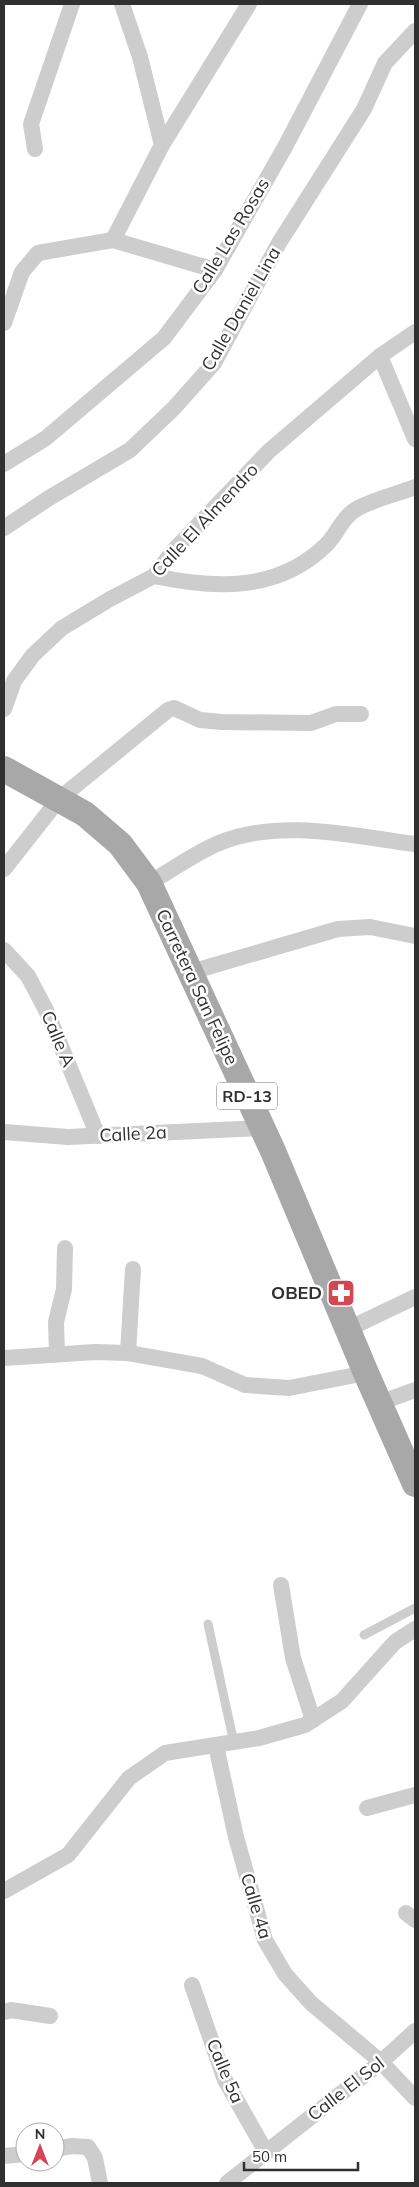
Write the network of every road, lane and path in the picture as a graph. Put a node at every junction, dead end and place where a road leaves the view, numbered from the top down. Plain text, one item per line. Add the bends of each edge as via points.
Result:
1 (72, 4) edge
2 (122, 4) edge
3 (249, 4) edge
4 (360, 4) edge
5 (415, 31) edge
6 (162, 146) junction
7 (35, 150) dead end
8 (113, 240) junction
9 (215, 270) junction
10 (4, 323) edge
11 (415, 332) edge
12 (380, 356) junction
13 (415, 438) edge
14 (4, 464) edge
15 (415, 487) edge
16 (4, 528) edge
17 (154, 576) junction
18 (4, 709) edge
19 (361, 714) dead end
20 (4, 769) edge
21 (59, 799) junction
22 (415, 844) edge
23 (4, 869) edge
24 (149, 883) junction
25 (415, 936) edge
26 (4, 950) edge
27 (191, 972) junction
28 (262, 1128) junction
29 (4, 1132) edge
30 (98, 1136) junction
31 (65, 1248) dead end
32 (132, 1269) dead end
33 (415, 1297) edge
34 (348, 1329) junction
35 (128, 1353) junction
36 (57, 1354) junction
37 (4, 1358) edge
38 (366, 1373) junction
39 (415, 1390) edge
40 (379, 1403) junction
41 (415, 1484) edge
42 (281, 1585) dead end
43 (415, 1608) edge
44 (208, 1624) dead end
45 (415, 1629) edge
46 (364, 1635) dead end
47 (313, 1720) junction
48 (234, 1743) junction
49 (216, 1746) junction
50 (415, 1795) edge
51 (367, 1808) dead end
52 (4, 1891) edge
53 (192, 1985) dead end
54 (4, 2012) edge
55 (50, 2016) dead end
56 (415, 2031) edge
57 (381, 2062) junction
58 (415, 2098) edge
59 (65, 2148) edge
60 (266, 2152) junction
61 (100, 2183) edge
62 (227, 2183) edge

1 - 7 street via 31,124
2 - 6 street via 140,57
3 - 6 street
4 - 9 street, Calle Las Rosas via 286,145
5 - 16 street, Calle Daniel Lina via 385,64 364,109 279,243 214,363 130,450
6 - 8 street
8 - 9 street
8 - 10 street via 38,253 22,272
9 - 14 street, Calle Las Rosas via 164,338 46,438
11 - 12 street, Calle El Almendro
12 - 13 street
12 - 17 street, Calle El Almendro via 269,451 175,549
15 - 17 street via 357,508 341,522 327,544 304,563 275,577 248,584 215,584
17 - 18 street, Calle El Almendro via 62,628 32,655 14,681
19 - 21 street via 336,714 312,723 222,722 200,720 174,708
20 - 21 main road, Carretera San Felipe / RD-13
21 - 23 street
21 - 24 main road, Carretera San Felipe / RD-13 via 85,814 120,844
22 - 24 street via 294,829 258,831 219,843
24 - 27 main road, Carretera San Felipe / RD-13
25 - 27 street via 370,927 338,929
26 - 30 street, Calle A via 28,976 46,1010
27 - 28 main road, Carretera San Felipe / RD-13
28 - 30 street, Calle 2a
28 - 34 main road, Carretera San Felipe / RD-13
29 - 30 street, Calle 2a
31 - 36 street via 64,1288 56,1322
32 - 35 street
33 - 34 street
34 - 38 main road, Carretera San Felipe / RD-13
35 - 36 street
35 - 38 street via 202,1366 245,1385 289,1388
36 - 37 street
38 - 40 main road, Carretera San Felipe / RD-13
39 - 40 street
40 - 41 main road, Carretera San Felipe / RD-13
42 - 47 street via 294,1658
43 - 46 lane
44 - 48 lane
45 - 47 street via 395,1642 342,1701
47 - 48 street via 305,1725
48 - 49 street
49 - 52 street via 165,1753 129,1778 68,1855
49 - 57 street, Calle 4a via 236,1837 265,1940 285,1974 311,2003
50 - 51 street
53 - 60 street, Calle 5a via 225,2080
54 - 55 street via 11,2010
56 - 57 street, Calle El Sol
57 - 58 street, Calle 4a
57 - 60 street, Calle El Sol
59 - 61 street via 88,2147 95,2158
60 - 62 street, Calle El Sol

